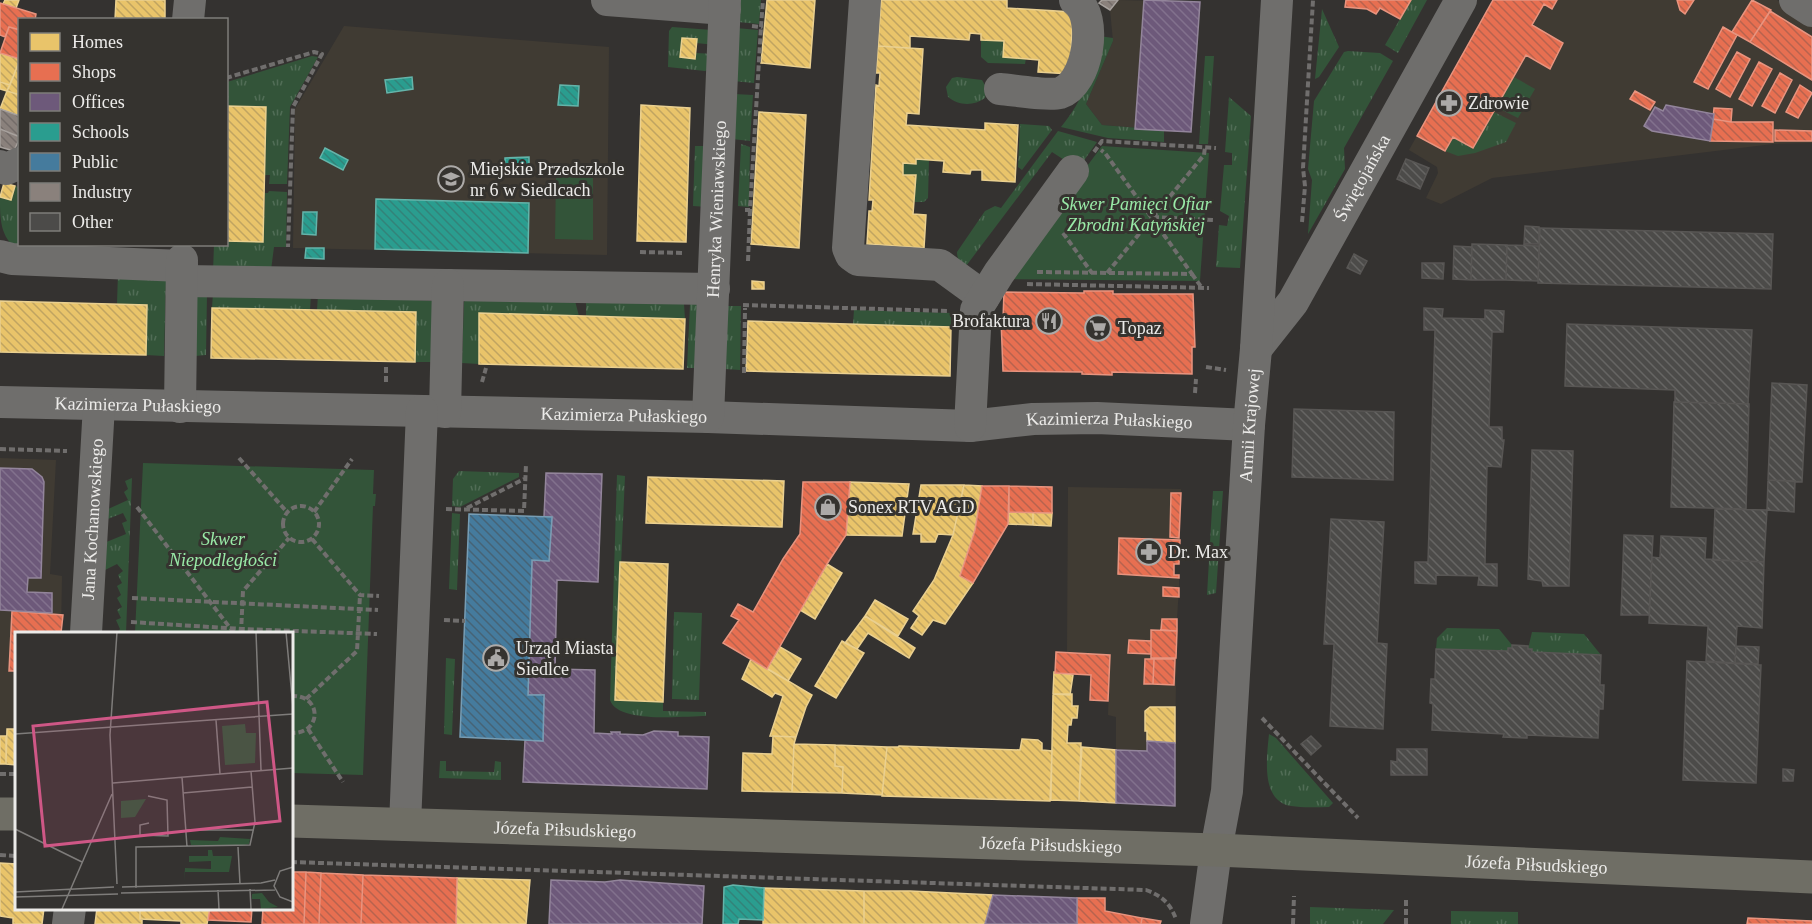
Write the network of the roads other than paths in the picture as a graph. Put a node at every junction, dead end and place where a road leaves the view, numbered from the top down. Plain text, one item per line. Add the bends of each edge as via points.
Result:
1 (190, 0) edge
2 (607, 0) edge
3 (865, 0) edge
4 (1075, 0) edge
5 (1277, 0) edge
6 (1461, 0) edge
7 (1794, 0) edge
8 (725, 5) edge
9 (1812, 11) edge
10 (188, 18) edge
11 (999, 89) dead end
12 (18, 164) edge
13 (0, 166) edge
14 (1073, 171) road end
15 (0, 256) edge
16 (182, 264) edge
17 (448, 285) junction
18 (724, 297) junction
19 (971, 304) junction
20 (1256, 349) junction
21 (0, 402) edge
22 (99, 405) junction
23 (180, 407) junction
24 (433, 411) junction
25 (708, 417) junction
26 (1249, 425) junction
27 (970, 426) junction
28 (86, 632) edge
29 (292, 821) edge
30 (405, 825) junction
31 (1216, 850) junction
32 (1812, 877) edge
33 (70, 909) edge
34 (68, 924) edge
35 (1206, 924) edge

1 - 10 street
2 - 8 street
3 - 19 street via 850,255 858,260 940,265
4 - 11 street via 1086,20 1088,49 1072,84 1057,94
5 - 20 street, Armii Krajowej
6 - 20 street, Świętojańska via 1293,302
7 - 9 street
8 - 18 street, Henryka Wieniawskiego via 716,254
12 - 13 street via 6,169
14 - 19 street via 999,273
15 - 16 street
16 - 17 street
16 - 23 street
17 - 18 street
17 - 24 street
18 - 25 street, Henryka Wieniawskiego
19 - 27 street via 976,310
20 - 26 street, Armii Krajowej
21 - 22 street, Kazimierza Pułaskiego
22 - 23 street, Kazimierza Pułaskiego
22 - 28 street, Jana Kochanowskiego
23 - 24 street, Kazimierza Pułaskiego
24 - 25 street, Kazimierza Pułaskiego
24 - 30 street
25 - 27 street, Kazimierza Pułaskiego
26 - 27 street, Kazimierza Pułaskiego via 1033,418
26 - 31 street, Armii Krajowej via 1227,791
29 - 30 main road, Józefa Piłsudskiego
30 - 31 main road, Józefa Piłsudskiego
31 - 32 main road, Józefa Piłsudskiego
31 - 35 street, Armii Krajowej
33 - 34 street

